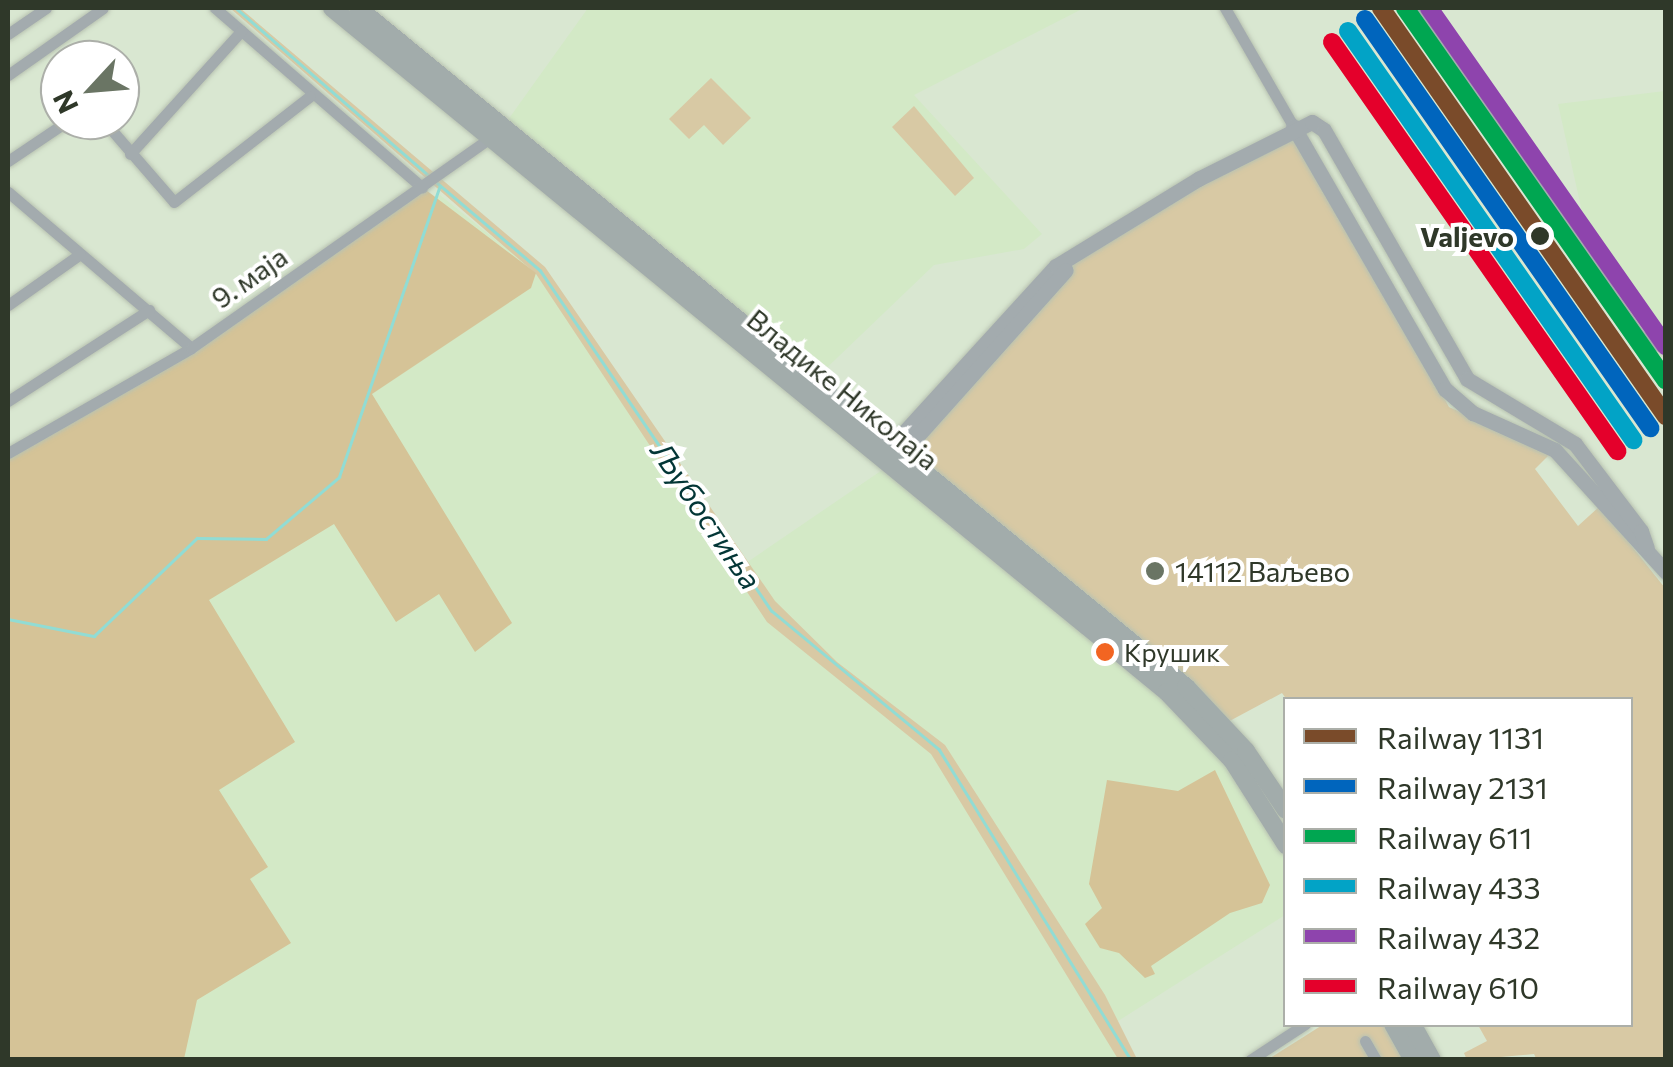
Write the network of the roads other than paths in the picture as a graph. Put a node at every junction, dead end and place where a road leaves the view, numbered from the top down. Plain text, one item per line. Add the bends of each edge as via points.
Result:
1 (46, 8) edge
2 (103, 8) edge
3 (215, 8) edge
4 (332, 8) edge
5 (358, 8) edge
6 (1225, 8) edge
7 (1417, 8) edge
8 (240, 31) junction
9 (8, 34) edge
10 (8, 75) edge
11 (310, 96) junction
12 (505, 124) junction
13 (1293, 126) junction
14 (492, 138) junction
15 (40, 139) edge
16 (119, 140) edge
17 (130, 154) junction
18 (8, 161) edge
19 (422, 187) junction
20 (9, 196) edge
21 (1368, 214) junction
22 (1347, 226) junction
23 (80, 254) junction
24 (8, 306) edge
25 (149, 310) junction
26 (191, 348) junction
27 (1666, 350) edge
28 (1461, 370) junction
29 (1439, 380) junction
30 (8, 400) edge
31 (8, 453) edge
32 (892, 455) junction
33 (1647, 548) junction
34 (1666, 572) edge
35 (1283, 806) edge
36 (1283, 840) edge
37 (1300, 1027) edge
38 (1394, 1027) edge
39 (1414, 1027) edge
40 (1365, 1041) dead end
41 (1250, 1060) edge
42 (1376, 1060) edge
43 (1414, 1060) edge
44 (1432, 1060) edge

1 - 9 street
2 - 10 street
3 - 8 street
4 - 14 main road, Владике Николаја
5 - 12 main road, Владике Николаја
6 - 13 street
7 - 27 street via 1640,336
8 - 11 street
8 - 17 street
11 - 17 street via 170,202
11 - 19 street
12 - 14 street, 9. маја
12 - 32 main road, Владике Николаја
13 - 21 street via 1321,126
13 - 22 street
13 - 32 street via 1037,282
14 - 19 street, 9. маја
14 - 32 main road, Владике Николаја
15 - 18 street
16 - 17 street
19 - 26 street, 9. маја
20 - 23 street
21 - 22 street via 1356,214
21 - 28 street
22 - 29 street
23 - 24 street
23 - 25 street
25 - 26 street
25 - 30 street
26 - 31 street, 9. маја
28 - 29 street via 1449,381
28 - 33 street via 1480,391 1575,444
29 - 33 street via 1473,413 1555,450 1631,540
32 - 35 main road, Владике Николаја via 1186,686 1246,751
32 - 36 main road, Владике Николаја via 1194,718 1232,760
33 - 34 street
37 - 41 street
38 - 43 main road
39 - 44 main road
40 - 42 street

